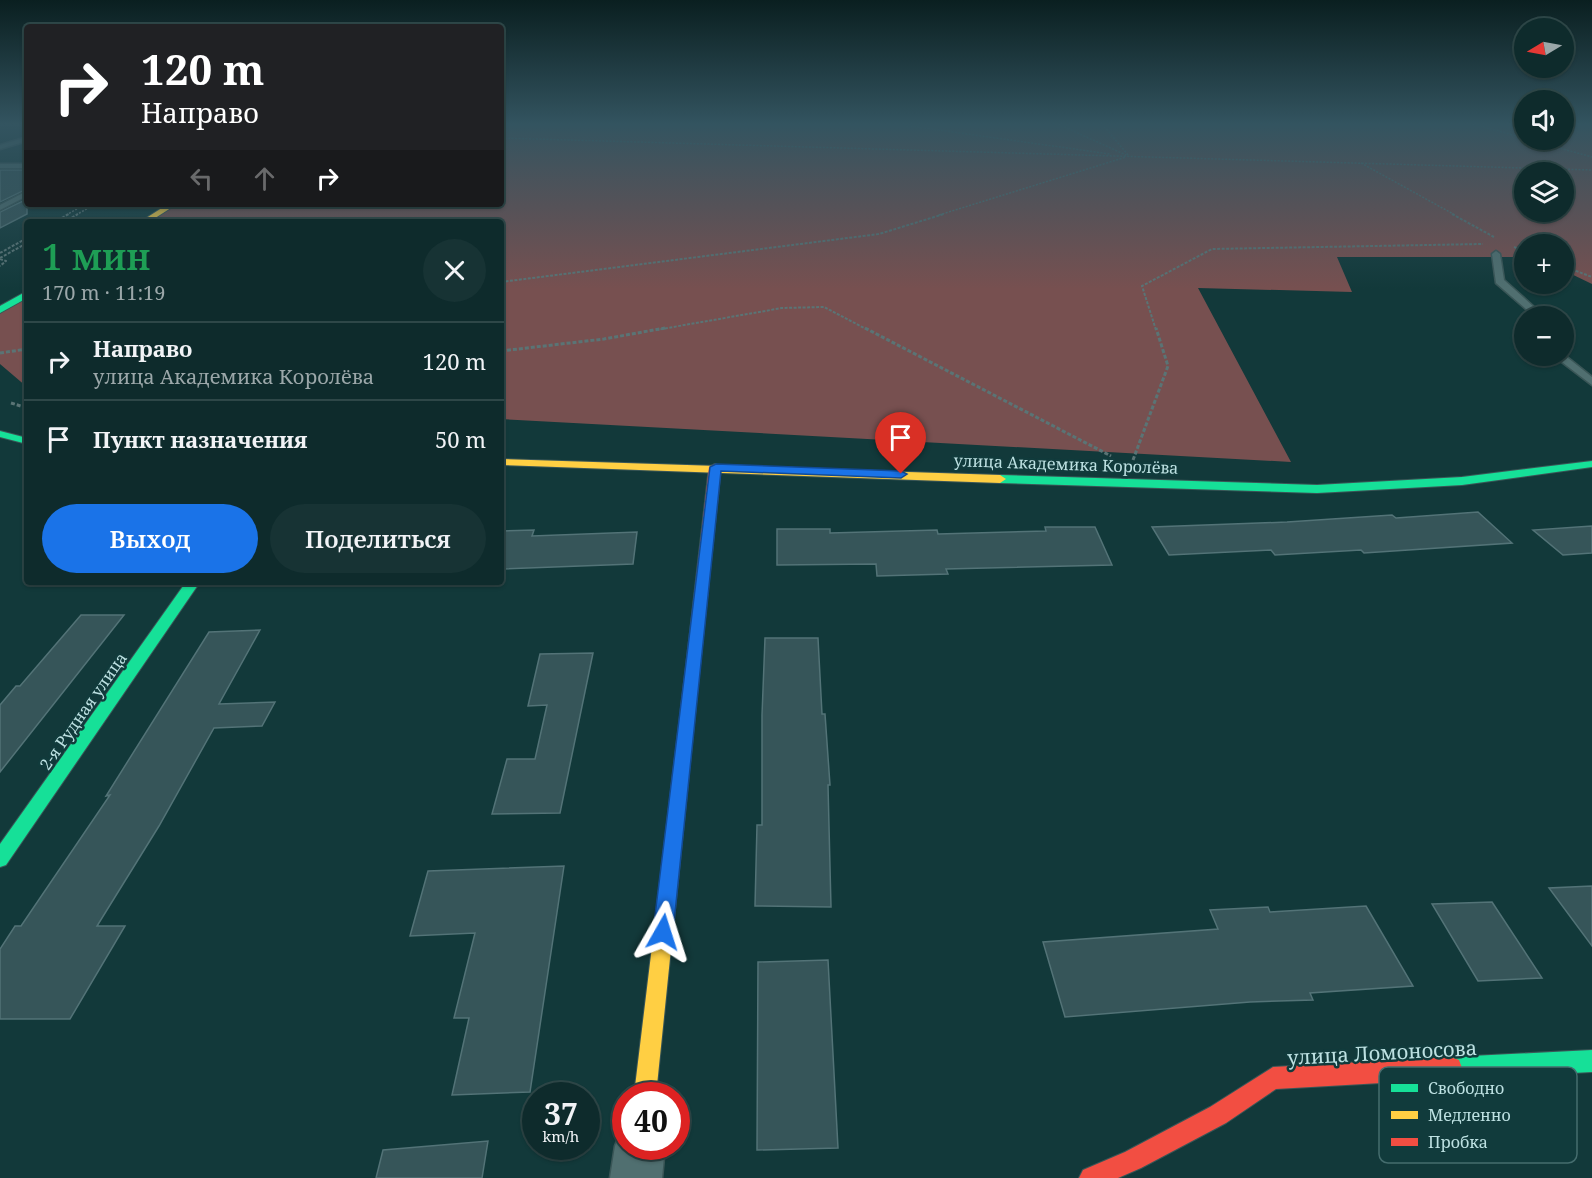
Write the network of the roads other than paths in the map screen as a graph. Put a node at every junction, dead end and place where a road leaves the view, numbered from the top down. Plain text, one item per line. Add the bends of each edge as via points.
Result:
1 (24, 195) edge
2 (0, 207) edge
3 (168, 207) edge
4 (149, 219) edge
5 (1495, 249) road end
6 (24, 296) edge
7 (1528, 306) edge
8 (0, 310) edge
9 (1572, 366) edge
10 (1592, 382) edge
11 (0, 434) edge
12 (24, 440) edge
13 (504, 462) edge
14 (1592, 464) edge
15 (716, 467) junction
16 (191, 585) edge
17 (0, 859) edge
18 (1592, 1062) edge
19 (1492, 1067) edge
20 (1379, 1073) edge
21 (646, 1082) edge
22 (638, 1160) edge
23 (636, 1178) edge
24 (1092, 1178) edge

1 - 2 lane
3 - 4 street
5 - 7 lane via 1500,281
6 - 8 street
9 - 10 lane
11 - 12 street
13 - 15 street, улица Академика Королёва
14 - 15 street, улица Академика Королёва via 1462,481 1317,489
15 - 21 street
16 - 17 street, 2-я Рудная улица
18 - 19 street, улица Ломоносова
20 - 24 street, улица Ломоносова via 1273,1078 1218,1115
22 - 23 street

